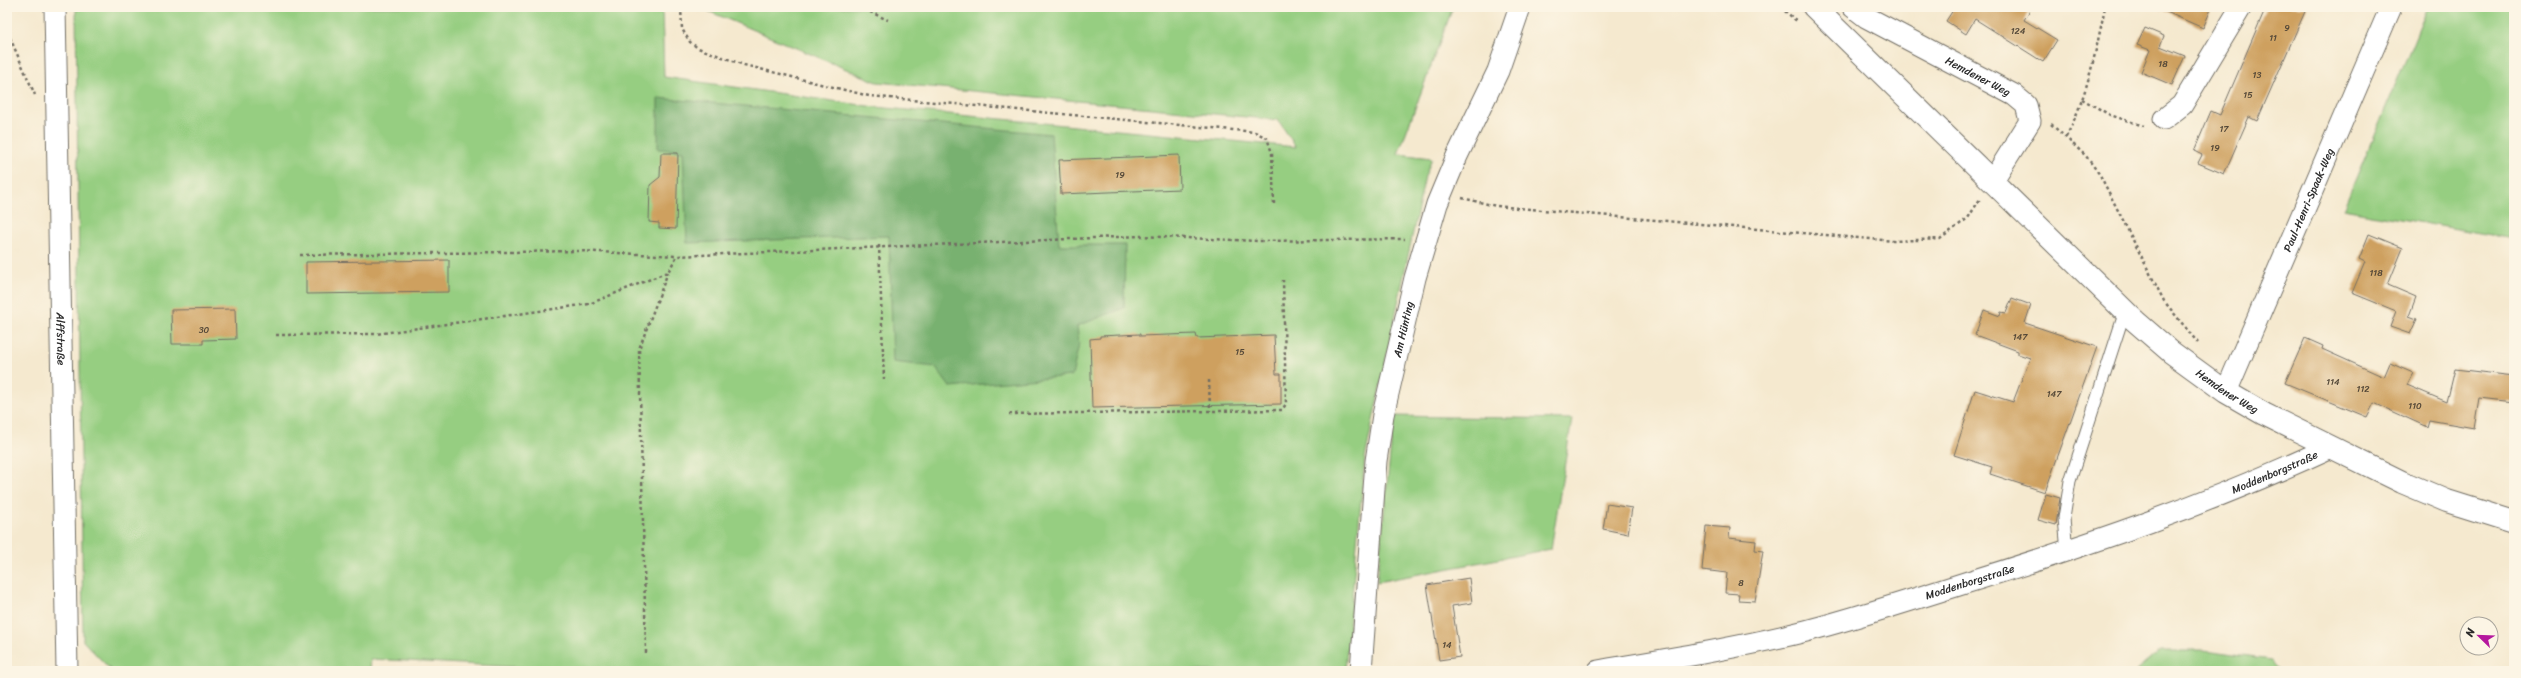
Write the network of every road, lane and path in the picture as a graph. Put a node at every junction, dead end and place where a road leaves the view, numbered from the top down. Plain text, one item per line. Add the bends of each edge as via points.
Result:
1 (55, 7) edge
2 (681, 7) edge
3 (859, 7) edge
4 (1520, 7) edge
5 (1814, 7) edge
6 (1853, 7) edge
7 (2105, 7) edge
8 (2241, 7) edge
9 (2391, 7) edge
10 (888, 20) dead end
11 (2082, 99) junction
12 (2026, 104) junction
13 (2164, 120) joint
14 (2066, 137) junction
15 (1993, 180) junction
16 (1443, 189) junction
17 (1274, 204) dead end
18 (1425, 238) junction
19 (879, 246) junction
20 (300, 255) dead end
21 (677, 256) junction
22 (668, 272) junction
23 (1283, 280) dead end
24 (2125, 311) junction
25 (276, 335) dead end
26 (2202, 348) dead end
27 (884, 379) dead end
28 (1209, 380) dead end
29 (2226, 392) junction
30 (1210, 411) junction
31 (1009, 414) dead end
32 (2329, 448) junction
33 (2514, 522) edge
34 (2067, 552) junction
35 (646, 653) dead end
36 (67, 671) edge
37 (1361, 671) edge
38 (1598, 671) edge

1 - 36 street, Alffstraße
2 - 17 path via 682,29 690,42 698,48 744,66 869,96 1255,132 1267,138 1272,153
3 - 10 path
4 - 16 street, Am Hünting via 1498,70
5 - 15 street, Hemdener Weg
6 - 12 street, Hemdener Weg via 1866,17 2014,95
7 - 11 path
8 - 13 street via 2182,105
9 - 29 street, Paul-Henri-Spaak-Weg
11 - 13 path via 2128,122 2144,126
11 - 14 path
12 - 14 path
12 - 15 street via 2030,121
14 - 26 path via 2086,156 2100,175 2164,301
15 - 16 path via 1968,218 1940,239 1893,241 1496,206 1465,199
15 - 24 street, Hemdener Weg
16 - 18 street, Am Hünting
18 - 19 path via 1257,242 1140,236
18 - 37 street, Am Hünting via 1382,422 1376,461
19 - 21 path
19 - 27 path
20 - 21 path via 579,251
21 - 22 path
22 - 25 path via 589,304 376,334
22 - 35 path via 638,349
23 - 30 path via 1286,404 1282,410
24 - 29 street, Hemdener Weg via 2171,352
24 - 34 lane via 2070,481 2064,518
28 - 30 path
29 - 32 street, Hemdener Weg
30 - 31 path
32 - 33 street, Hemdener Weg via 2447,501
32 - 34 street, Moddenborgstraße via 2175,513
34 - 38 street, Moddenborgstraße via 1806,631 1739,646

